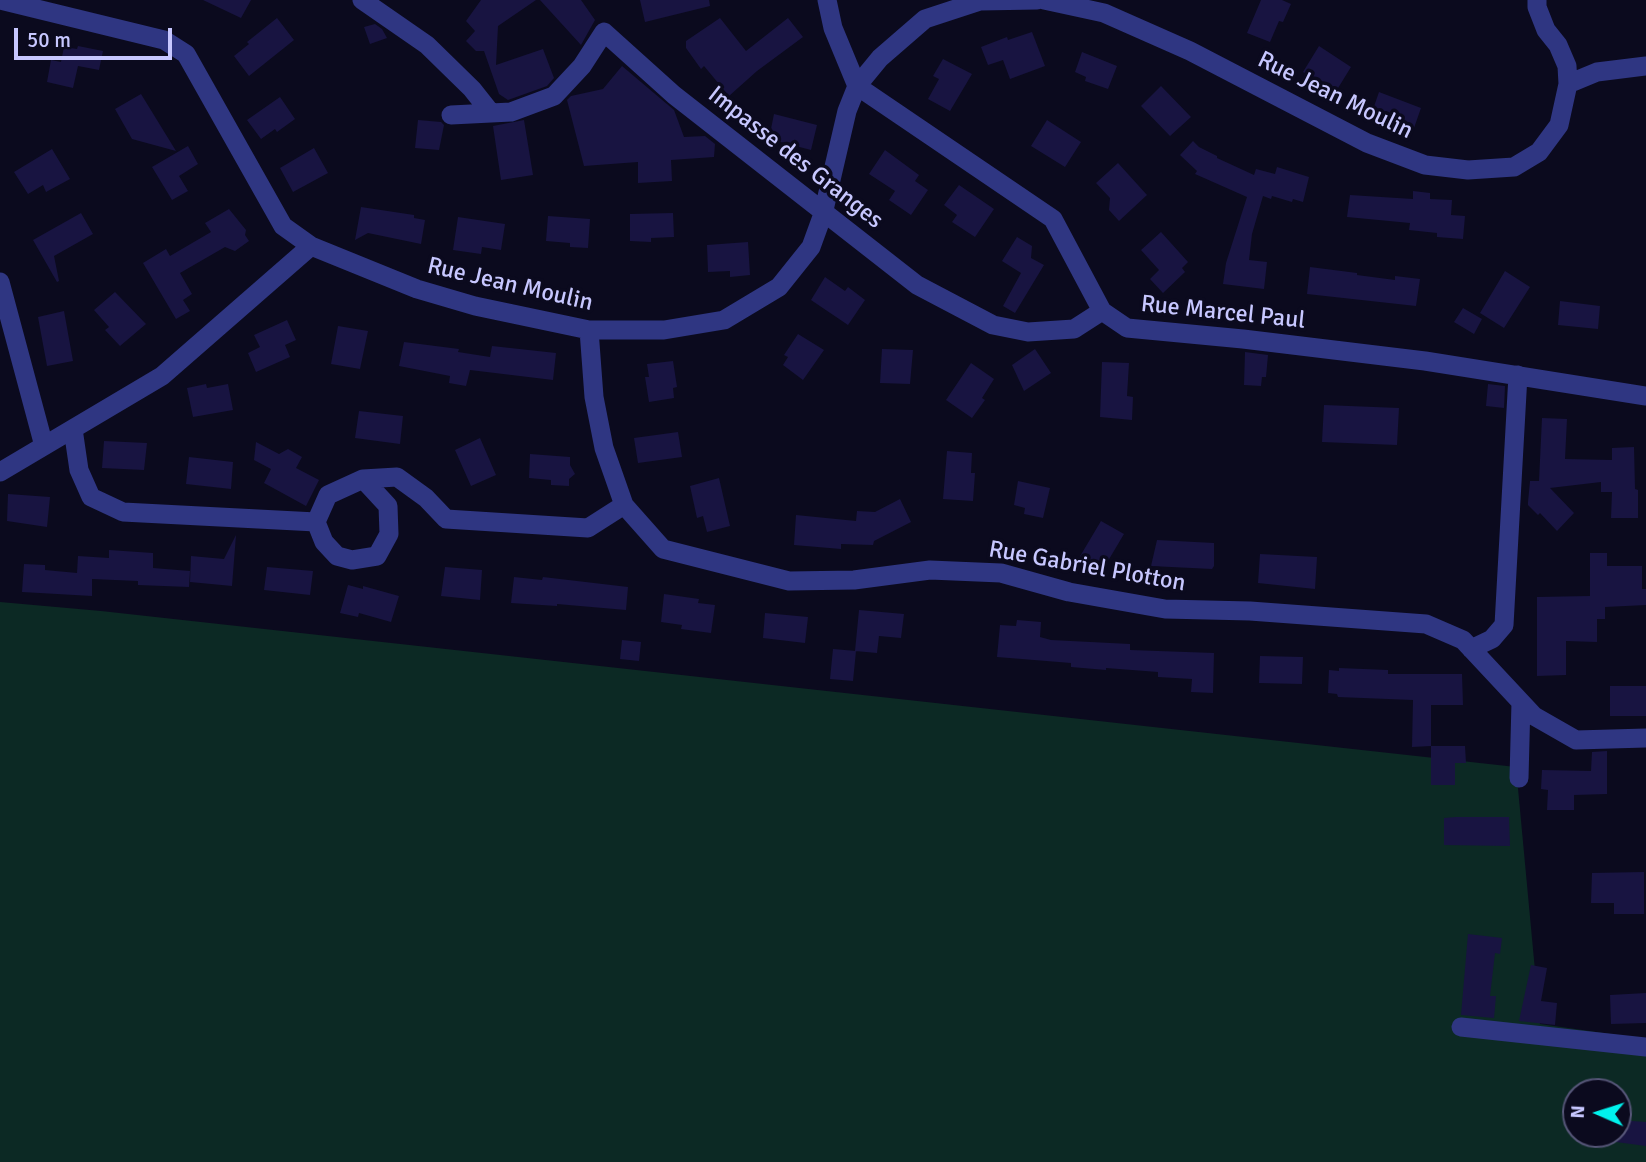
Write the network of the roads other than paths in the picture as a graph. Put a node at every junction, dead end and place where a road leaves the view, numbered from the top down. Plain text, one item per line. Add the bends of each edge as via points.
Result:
1 (0, 0) edge
2 (362, 0) edge
3 (827, 0) edge
4 (1037, 0) edge
5 (1044, 0) edge
6 (1537, 0) edge
7 (1646, 66) edge
8 (1568, 84) junction
9 (857, 86) junction
10 (491, 113) junction
11 (451, 115) dead end
12 (824, 211) junction
13 (311, 246) junction
14 (0, 282) edge
15 (1102, 311) junction
16 (589, 330) junction
17 (1518, 375) junction
18 (1646, 396) edge
19 (73, 429) junction
20 (44, 446) junction
21 (0, 472) edge
22 (363, 479) junction
23 (624, 505) junction
24 (316, 522) junction
25 (1471, 649) junction
26 (1521, 702) junction
27 (1646, 738) edge
28 (1519, 778) dead end
29 (1461, 1027) dead end
30 (1646, 1047) edge

1 - 13 street, Rue Jean Moulin via 164,40 186,54 283,226
2 - 10 street via 427,45
3 - 9 street via 833,28
4 - 9 street, Rue Jean Moulin via 980,1 925,19 880,58
5 - 8 street, Rue Jean Moulin via 1104,13 1190,51 1367,143 1425,165 1468,170 1514,167 1539,152 1559,125
6 - 8 street via 1546,30 1567,66
7 - 8 street via 1597,72
9 - 12 street, Rue Jean Moulin
9 - 15 street via 1053,219
10 - 11 street, Impasse des Granges
10 - 12 street, Impasse des Granges via 511,112 554,96 582,66 604,32 674,95
12 - 15 street, Impasse des Granges via 917,285 993,325 1028,332 1074,329
12 - 16 street, Rue Jean Moulin via 811,247 779,287 724,320 664,330
13 - 16 street, Rue Jean Moulin via 452,300
13 - 19 street via 162,376
14 - 20 street
15 - 17 street, Rue Marcel Paul via 1127,328
16 - 23 street, Rue Gabriel Plotton via 604,448
17 - 18 street, Rue Marcel Paul
17 - 25 street via 1504,625 1492,639
19 - 20 street
19 - 24 street via 79,470 92,498 123,512
20 - 21 street
22 - 23 street via 397,477 446,519 588,528
22 - 24 street via 328,495
22 - 24 street via 388,506 389,534 377,556 352,560 337,556 324,542
23 - 25 street, Rue Gabriel Plotton via 663,549 789,581 855,580 930,570 1001,573 1069,592 1165,609 1426,624 1463,639
25 - 26 street, Rue Gabriel Plotton
26 - 27 street, Rue Gabriel Plotton via 1534,716 1576,740
26 - 28 street
29 - 30 street

